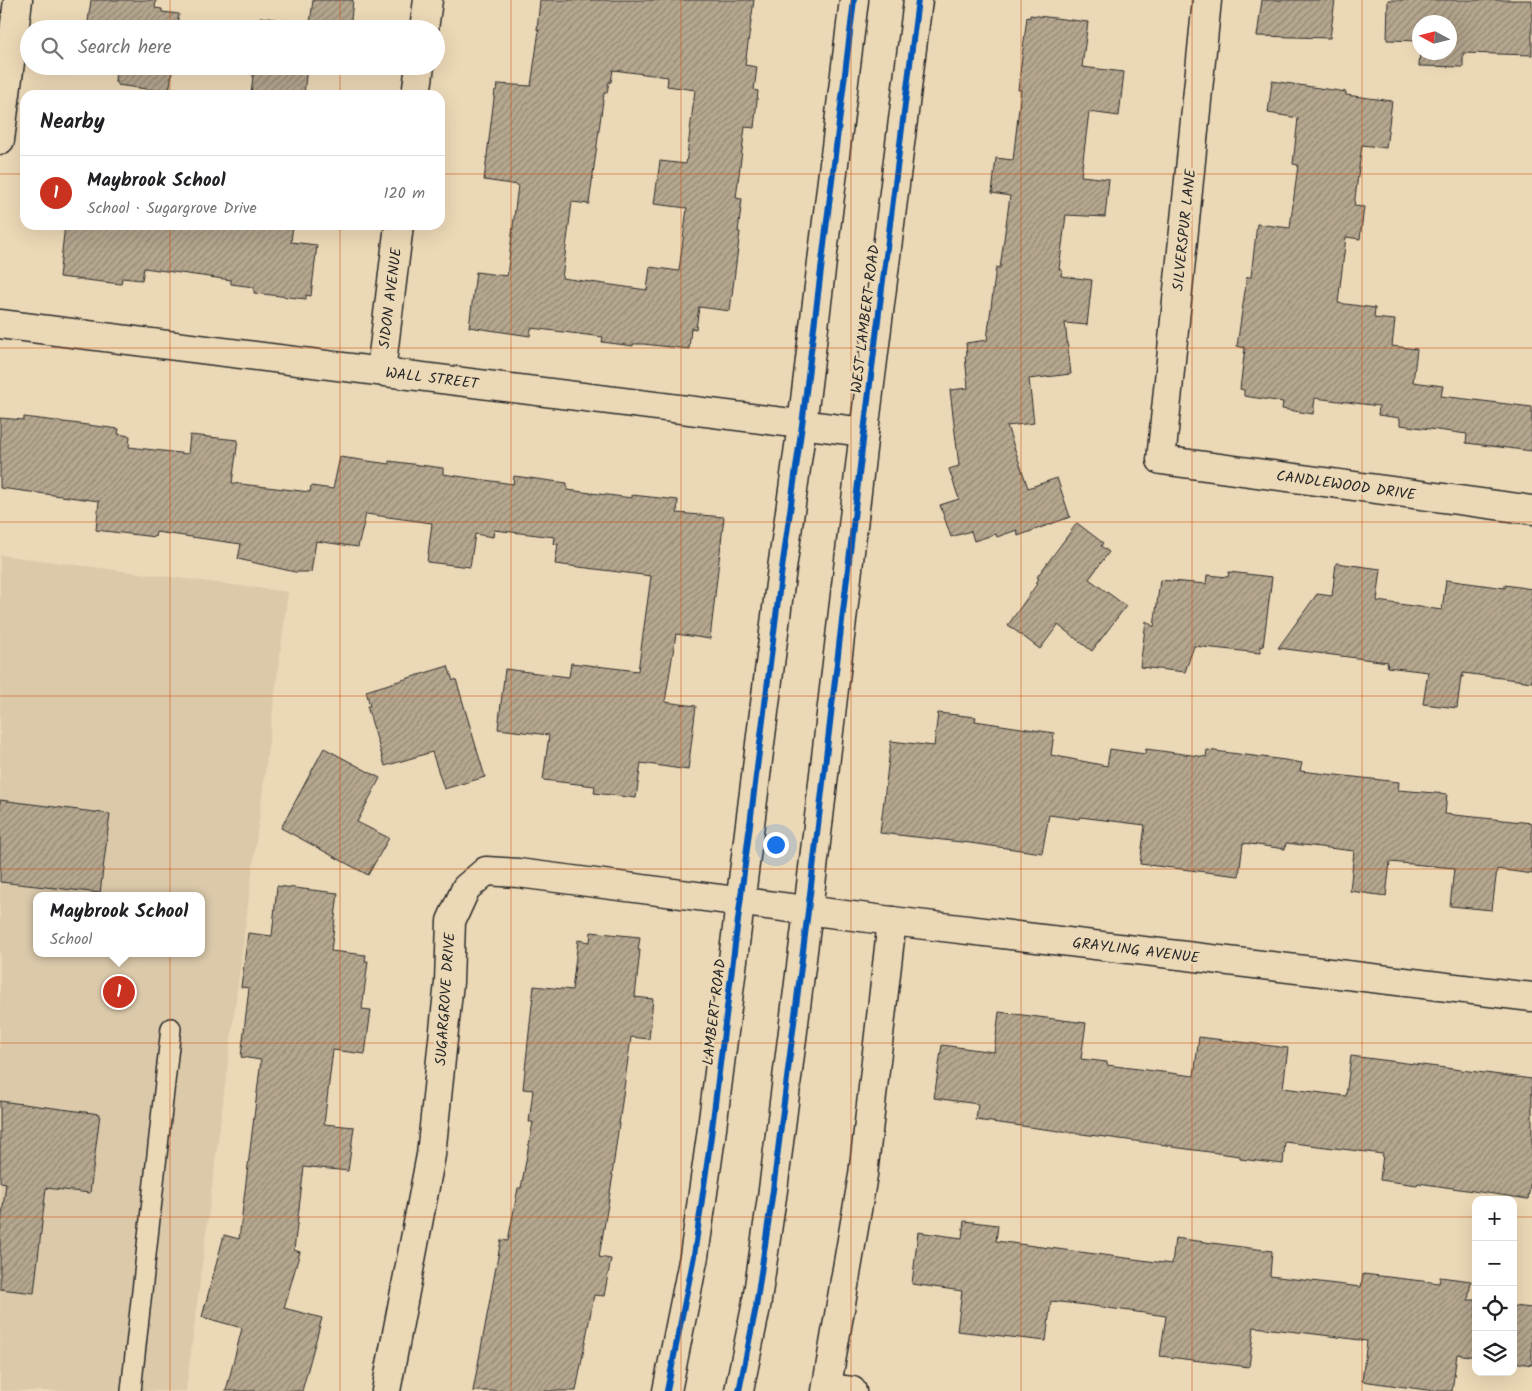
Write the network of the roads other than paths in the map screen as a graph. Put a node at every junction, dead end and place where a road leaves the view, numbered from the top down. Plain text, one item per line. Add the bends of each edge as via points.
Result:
1 (18, 0) edge
2 (428, 0) edge
3 (854, 0) edge
4 (918, 0) edge
5 (1207, 0) edge
6 (425, 20) edge
7 (419, 75) edge
8 (417, 90) edge
9 (0, 140) edge
10 (398, 230) edge
11 (0, 324) edge
12 (381, 371) junction
13 (802, 425) junction
14 (864, 432) junction
15 (1161, 460) joint
16 (1532, 510) edge
17 (741, 902) junction
18 (808, 911) junction
19 (892, 921) junction
20 (1532, 997) edge
21 (171, 1028) dead end
22 (835, 1390) edge
23 (131, 1391) edge
24 (386, 1391) edge
25 (667, 1391) edge
26 (739, 1391) edge

1 - 9 street
2 - 6 street
3 - 13 street
4 - 14 street, WEST LAMBERT ROAD
5 - 15 street, SILVERSPUR LANE
7 - 8 street
10 - 12 street, SIDON AVENUE
11 - 12 street, WALL STREET
12 - 13 street, WALL STREET
13 - 14 street, WALL STREET
13 - 17 street, LAMBERT ROAD
14 - 18 street, WEST LAMBERT ROAD
15 - 16 street, CANDLEWOOD DRIVE
17 - 18 street, GRAYLING AVENUE
17 - 24 street, SUGARGROVE DRIVE via 486,871 466,888 451,921 449,982 431,1154
17 - 25 street, LAMBERT ROAD via 694,1256
18 - 19 street, GRAYLING AVENUE
18 - 26 street via 762,1268
19 - 20 street, GRAYLING AVENUE
19 - 22 street
21 - 23 lane

